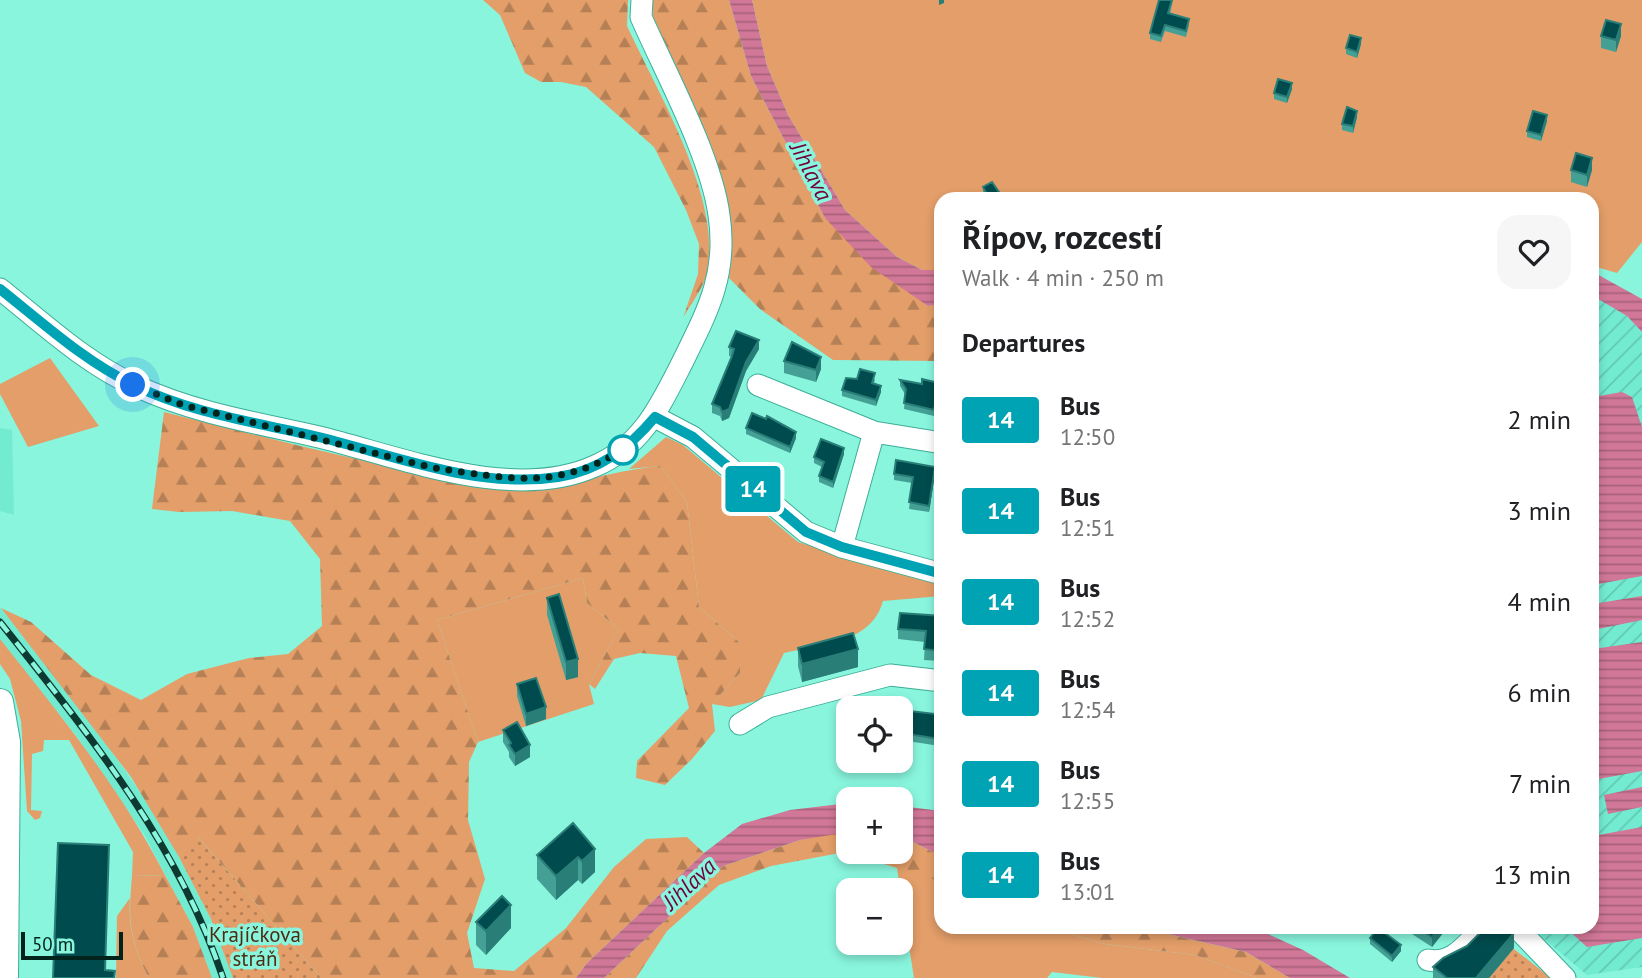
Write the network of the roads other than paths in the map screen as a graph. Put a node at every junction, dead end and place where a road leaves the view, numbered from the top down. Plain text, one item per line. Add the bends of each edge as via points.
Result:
1 (642, 0) edge
2 (0, 289) edge
3 (758, 385) dead end
4 (655, 417) junction
5 (873, 432) junction
6 (934, 442) edge
7 (842, 547) junction
8 (934, 572) edge
9 (934, 680) edge
10 (0, 702) edge
11 (740, 724) dead end
12 (2, 846) edge
13 (1477, 934) edge
14 (1523, 934) edge
15 (1429, 960) dead end
16 (5, 978) edge
17 (1565, 978) edge

1 - 4 street via 642,17 710,176 722,247 720,277 712,300
2 - 4 street via 83,356 133,385 183,405 434,468 506,478 571,475 624,449
3 - 5 street
4 - 7 street via 693,437 790,522
5 - 6 street
5 - 7 street
7 - 8 street
9 - 11 street via 890,675 768,707
10 - 12 main road via 6,742
12 - 16 main road
13 - 15 street via 1452,957
14 - 17 street

